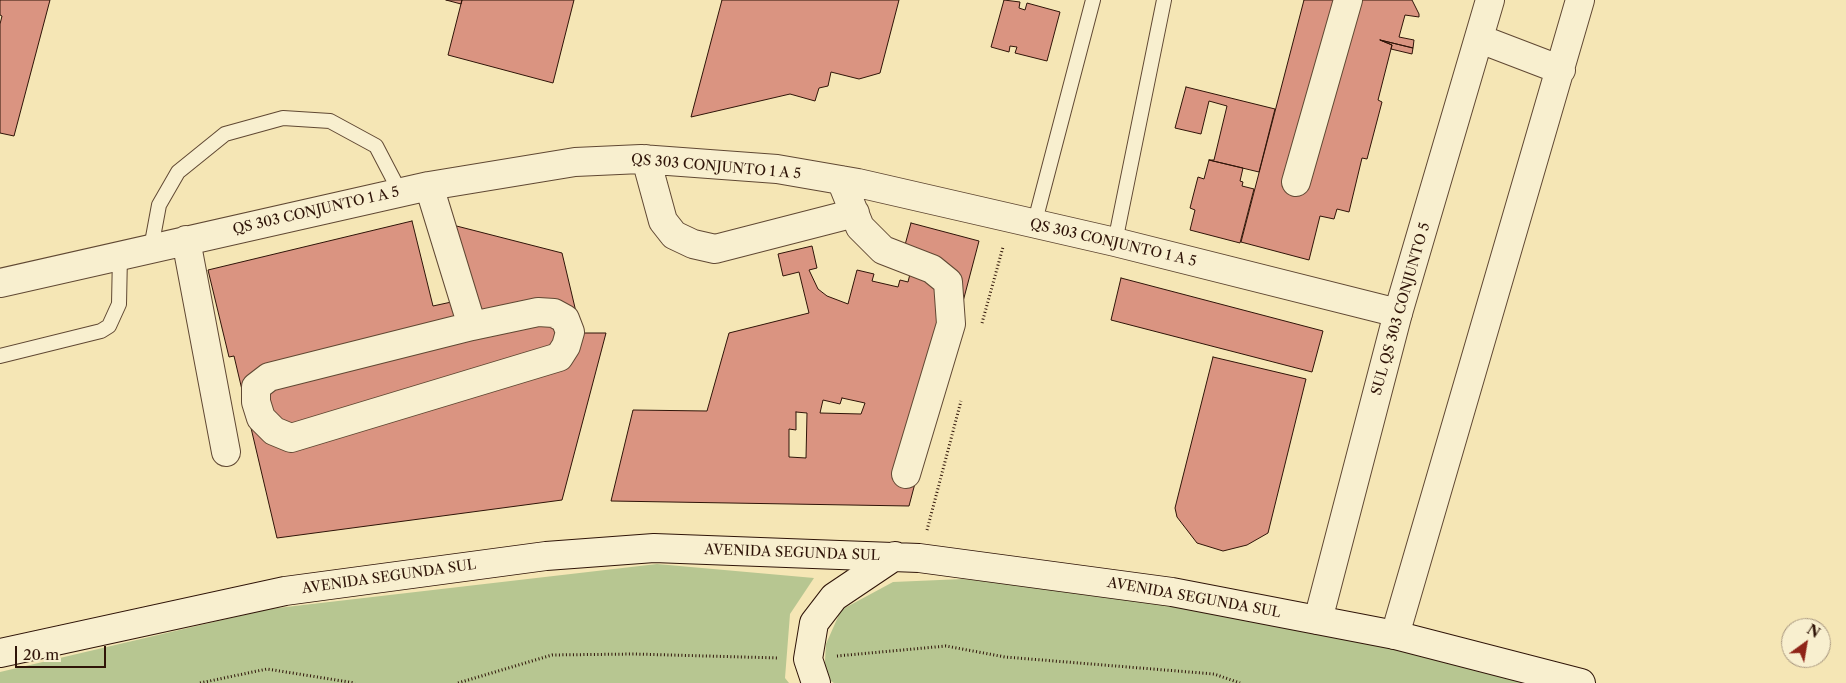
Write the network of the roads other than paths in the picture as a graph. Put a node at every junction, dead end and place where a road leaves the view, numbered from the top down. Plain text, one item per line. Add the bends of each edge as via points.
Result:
1 (1093, 0) edge
2 (1164, 0) edge
3 (1348, 0) edge
4 (1490, 0) edge
5 (1580, 0) edge
6 (1480, 40) junction
7 (1561, 70) junction
8 (646, 160) junction
9 (841, 180) junction
10 (1296, 182) dead end
11 (429, 186) junction
12 (400, 192) junction
13 (855, 213) junction
14 (1034, 225) junction
15 (186, 240) junction
16 (1115, 242) junction
17 (151, 248) junction
18 (120, 255) junction
19 (0, 283) edge
20 (1398, 313) junction
21 (472, 326) junction
22 (0, 356) edge
23 (226, 452) dead end
24 (906, 474) dead end
25 (895, 556) junction
26 (1318, 620) junction
27 (1395, 635) junction
28 (0, 653) edge
29 (812, 671) edge
30 (1582, 683) edge

1 - 14 lane
2 - 16 lane
3 - 10 street
4 - 6 street, SUL QS 303 CONJUNTO 5
5 - 7 street
6 - 7 street
6 - 20 street, SUL QS 303 CONJUNTO 5
7 - 27 street
8 - 9 street, QS 303 CONJUNTO 1 A 5 via 777,169
8 - 11 street, QS 303 CONJUNTO 1 A 5 via 575,162
8 - 13 street via 663,221 674,235 693,244 715,249
9 - 13 street
9 - 14 street, QS 303 CONJUNTO 1 A 5
11 - 12 street, QS 303 CONJUNTO 1 A 5
11 - 21 street
12 - 15 street, QS 303 CONJUNTO 1 A 5
12 - 17 lane via 376,146 330,121 283,118 226,134 178,172 159,205
13 - 24 street via 860,226 883,250 932,269 948,282 951,324
14 - 16 street, QS 303 CONJUNTO 1 A 5
15 - 17 street, QS 303 CONJUNTO 1 A 5
15 - 23 street
16 - 20 street, QS 303 CONJUNTO 1 A 5
17 - 18 street, QS 303 CONJUNTO 1 A 5
18 - 19 street, QS 303 CONJUNTO 1 A 5
18 - 22 lane via 119,304 109,326 101,331
20 - 26 street, SUL QS 303 CONJUNTO 5
21 - 21 street via 538,312 554,313 565,319 570,332 559,357 291,438 274,431 261,418 256,387 269,377
25 - 26 street, AVENIDA SEGUNDA SUL via 1172,592
25 - 28 street, AVENIDA SEGUNDA SUL via 654,548 546,556 284,590
25 - 29 street via 834,596 814,624
26 - 27 street, AVENIDA SEGUNDA SUL
27 - 30 street, AVENIDA SEGUNDA SUL

